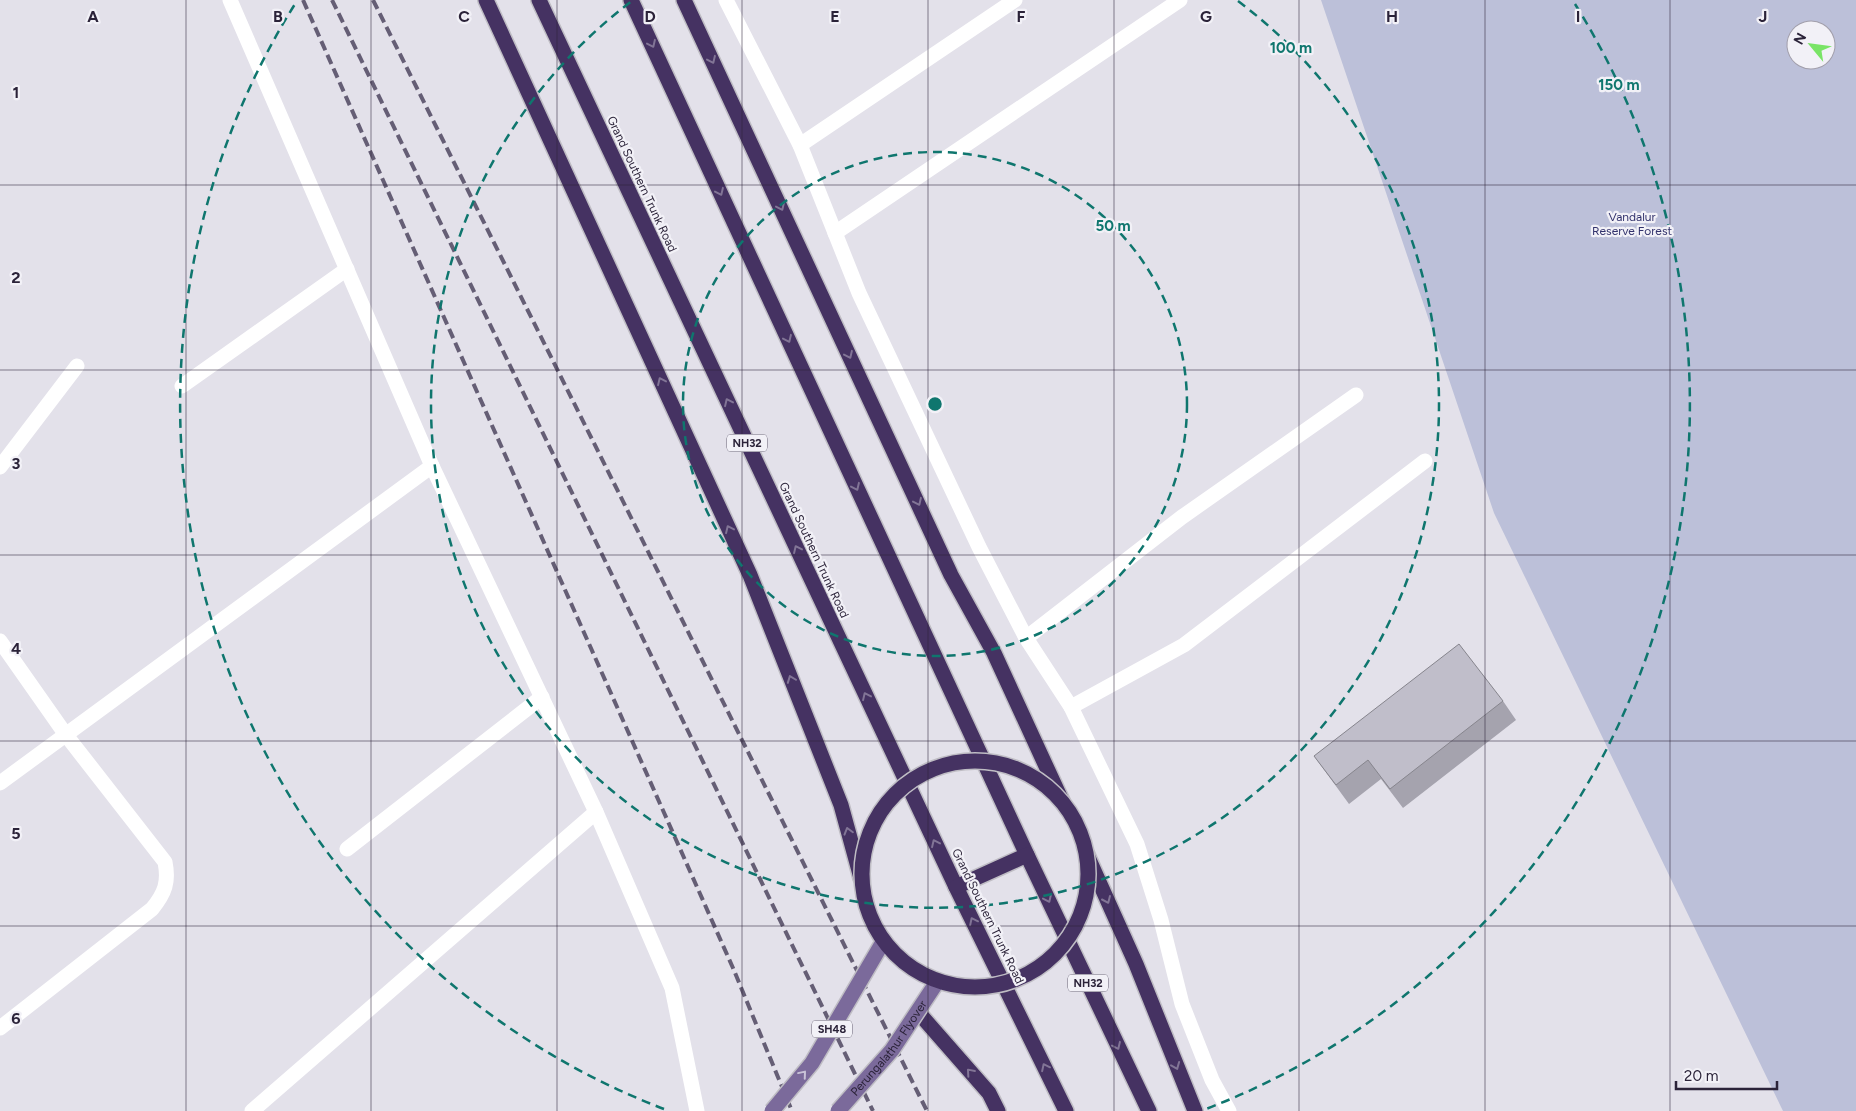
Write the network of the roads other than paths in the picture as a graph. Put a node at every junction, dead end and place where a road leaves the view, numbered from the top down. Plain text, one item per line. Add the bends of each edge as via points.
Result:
1 (230, 0) edge
2 (486, 0) edge
3 (539, 0) edge
4 (631, 0) edge
5 (684, 0) edge
6 (726, 0) edge
7 (1015, 0) edge
8 (1180, 0) edge
9 (800, 145) junction
10 (834, 233) junction
11 (347, 270) junction
12 (77, 366) dead end
13 (182, 386) dead end
14 (1356, 394) dead end
15 (1425, 461) dead end
16 (432, 466) junction
17 (0, 467) edge
18 (1026, 638) junction
19 (0, 641) edge
20 (542, 696) junction
21 (1071, 707) junction
22 (66, 735) junction
23 (0, 783) edge
24 (1062, 801) junction
25 (596, 812) junction
26 (347, 849) dead end
27 (1027, 855) junction
28 (1087, 855) junction
29 (861, 878) junction
30 (956, 887) junction
31 (883, 942) junction
32 (937, 982) junction
33 (918, 1012) junction
34 (0, 1028) edge
35 (252, 1111) edge
36 (697, 1111) edge
37 (772, 1111) edge
38 (838, 1111) edge
39 (998, 1111) edge
40 (1066, 1111) edge
41 (1149, 1111) edge
42 (1195, 1111) edge
43 (1229, 1111) edge

1 - 11 street
29 -> 2 highway via 841,805 750,575
30 -> 3 highway, Grand Southern Trunk Road / NH32
4 -> 27 highway, NH32
5 -> 24 highway via 951,575 994,653
6 - 9 street
7 - 9 street
8 - 10 street
9 - 10 street
10 - 18 street via 979,547
11 - 13 street
11 - 16 street
12 - 17 street
14 - 18 street via 1182,518
15 - 21 street via 1184,644
16 - 20 street
16 - 22 street
18 - 21 street
19 - 22 street
20 - 25 street
20 - 26 street
21 - 43 street via 1137,844 1161,920 1182,1004 1212,1080
22 - 23 street
22 - 34 street via 165,862 167,885 152,909
24 - 28 highway, bridge via 1078,826
24 - 29 highway, bridge via 1036,778 1004,764 969,761 935,768 904,786 881,811 866,843
25 - 35 street
25 - 36 street via 672,988
27 - 30 highway
27 -> 41 highway, NH32
28 - 32 highway, bridge via 1087,894 1073,931 1048,961 1014,981 975,989
28 -> 42 highway via 1136,964
29 - 31 highway, bridge via 867,912
40 -> 30 highway, Grand Southern Trunk Road / NH32
31 - 32 highway, bridge via 907,966
37 -> 31 main road, SH48, bridge via 812,1063
32 - 33 main road, Perungalathur Flyover, bridge
33 - 38 main road, Perungalathur Flyover, bridge via 892,1050
39 -> 33 highway via 989,1093

